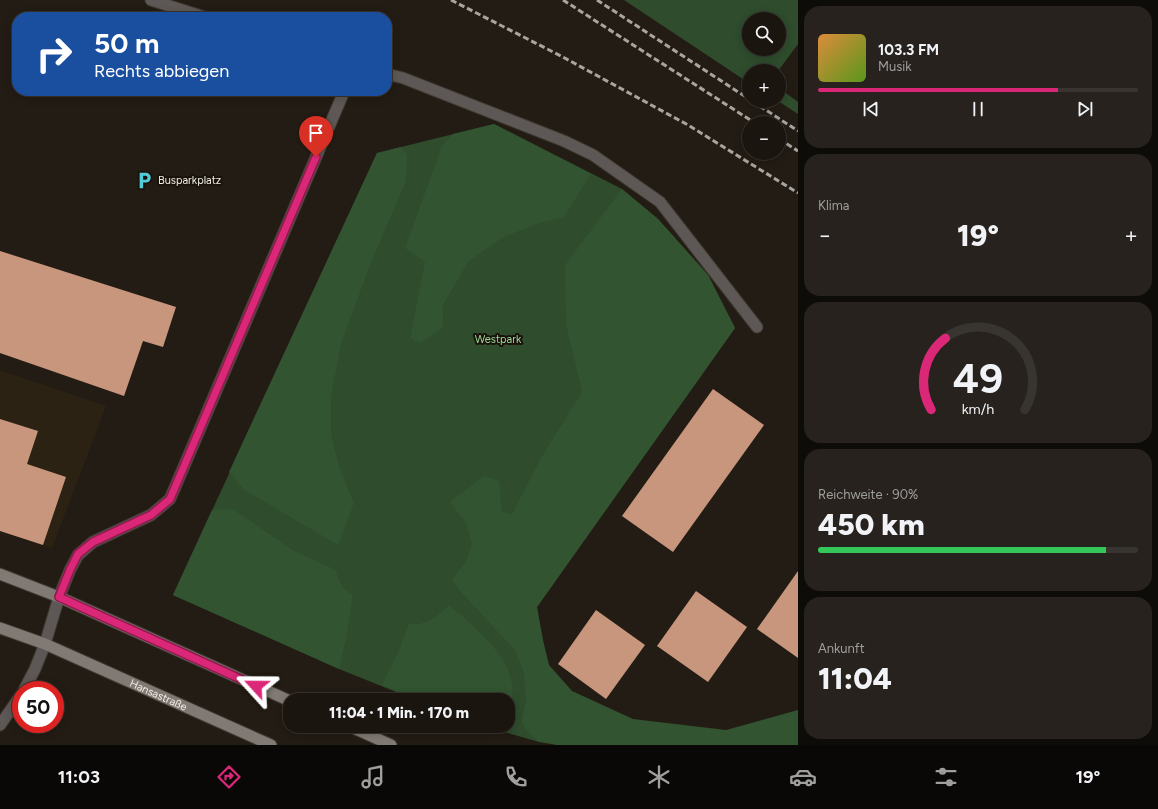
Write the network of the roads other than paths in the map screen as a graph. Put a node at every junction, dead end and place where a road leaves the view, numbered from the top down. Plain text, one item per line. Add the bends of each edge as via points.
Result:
1 (152, 0) edge
2 (189, 12) edge
3 (392, 75) edge
4 (343, 96) edge
5 (757, 327) dead end
6 (0, 574) edge
7 (59, 597) junction
8 (0, 628) edge
9 (45, 644) junction
10 (29, 681) edge
11 (283, 698) edge
12 (12, 708) edge
13 (0, 725) edge
14 (364, 733) edge
15 (271, 745) edge
16 (392, 745) edge

1 - 2 lane
3 - 5 lane via 556,138 593,155 660,202
4 - 7 lane via 170,499 151,515 93,542 78,554
6 - 7 main road
7 - 9 lane
7 - 11 main road
8 - 9 main road, Hansastraße
9 - 10 lane
9 - 15 main road, Hansastraße
12 - 13 lane
14 - 16 main road

